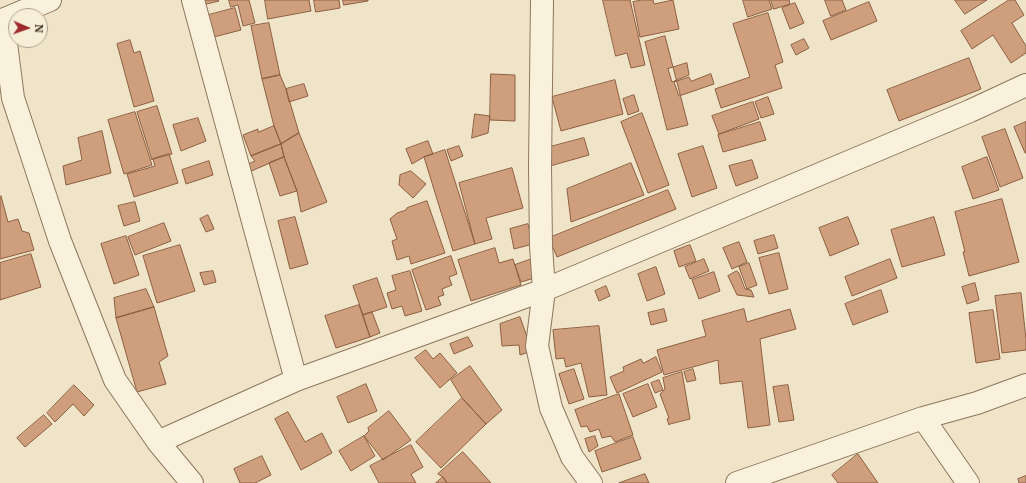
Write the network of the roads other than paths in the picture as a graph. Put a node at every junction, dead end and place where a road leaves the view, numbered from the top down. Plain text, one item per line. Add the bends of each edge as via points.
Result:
1 (50, 0) edge
2 (192, 0) edge
3 (542, 0) edge
4 (1, 20) edge
5 (1026, 85) edge
6 (544, 290) junction
7 (296, 380) junction
8 (1026, 385) edge
9 (923, 418) junction
10 (158, 442) junction
11 (192, 483) edge
12 (592, 483) edge
13 (738, 483) edge
14 (968, 483) edge

1 - 4 street
2 - 7 street
3 - 6 street via 540,167
4 - 10 street via 13,98 60,241 115,380
5 - 6 street via 963,114
6 - 7 street
6 - 12 street via 537,346 551,408 572,457
7 - 10 street
8 - 9 street via 977,403
9 - 13 street
9 - 14 street
10 - 11 street

